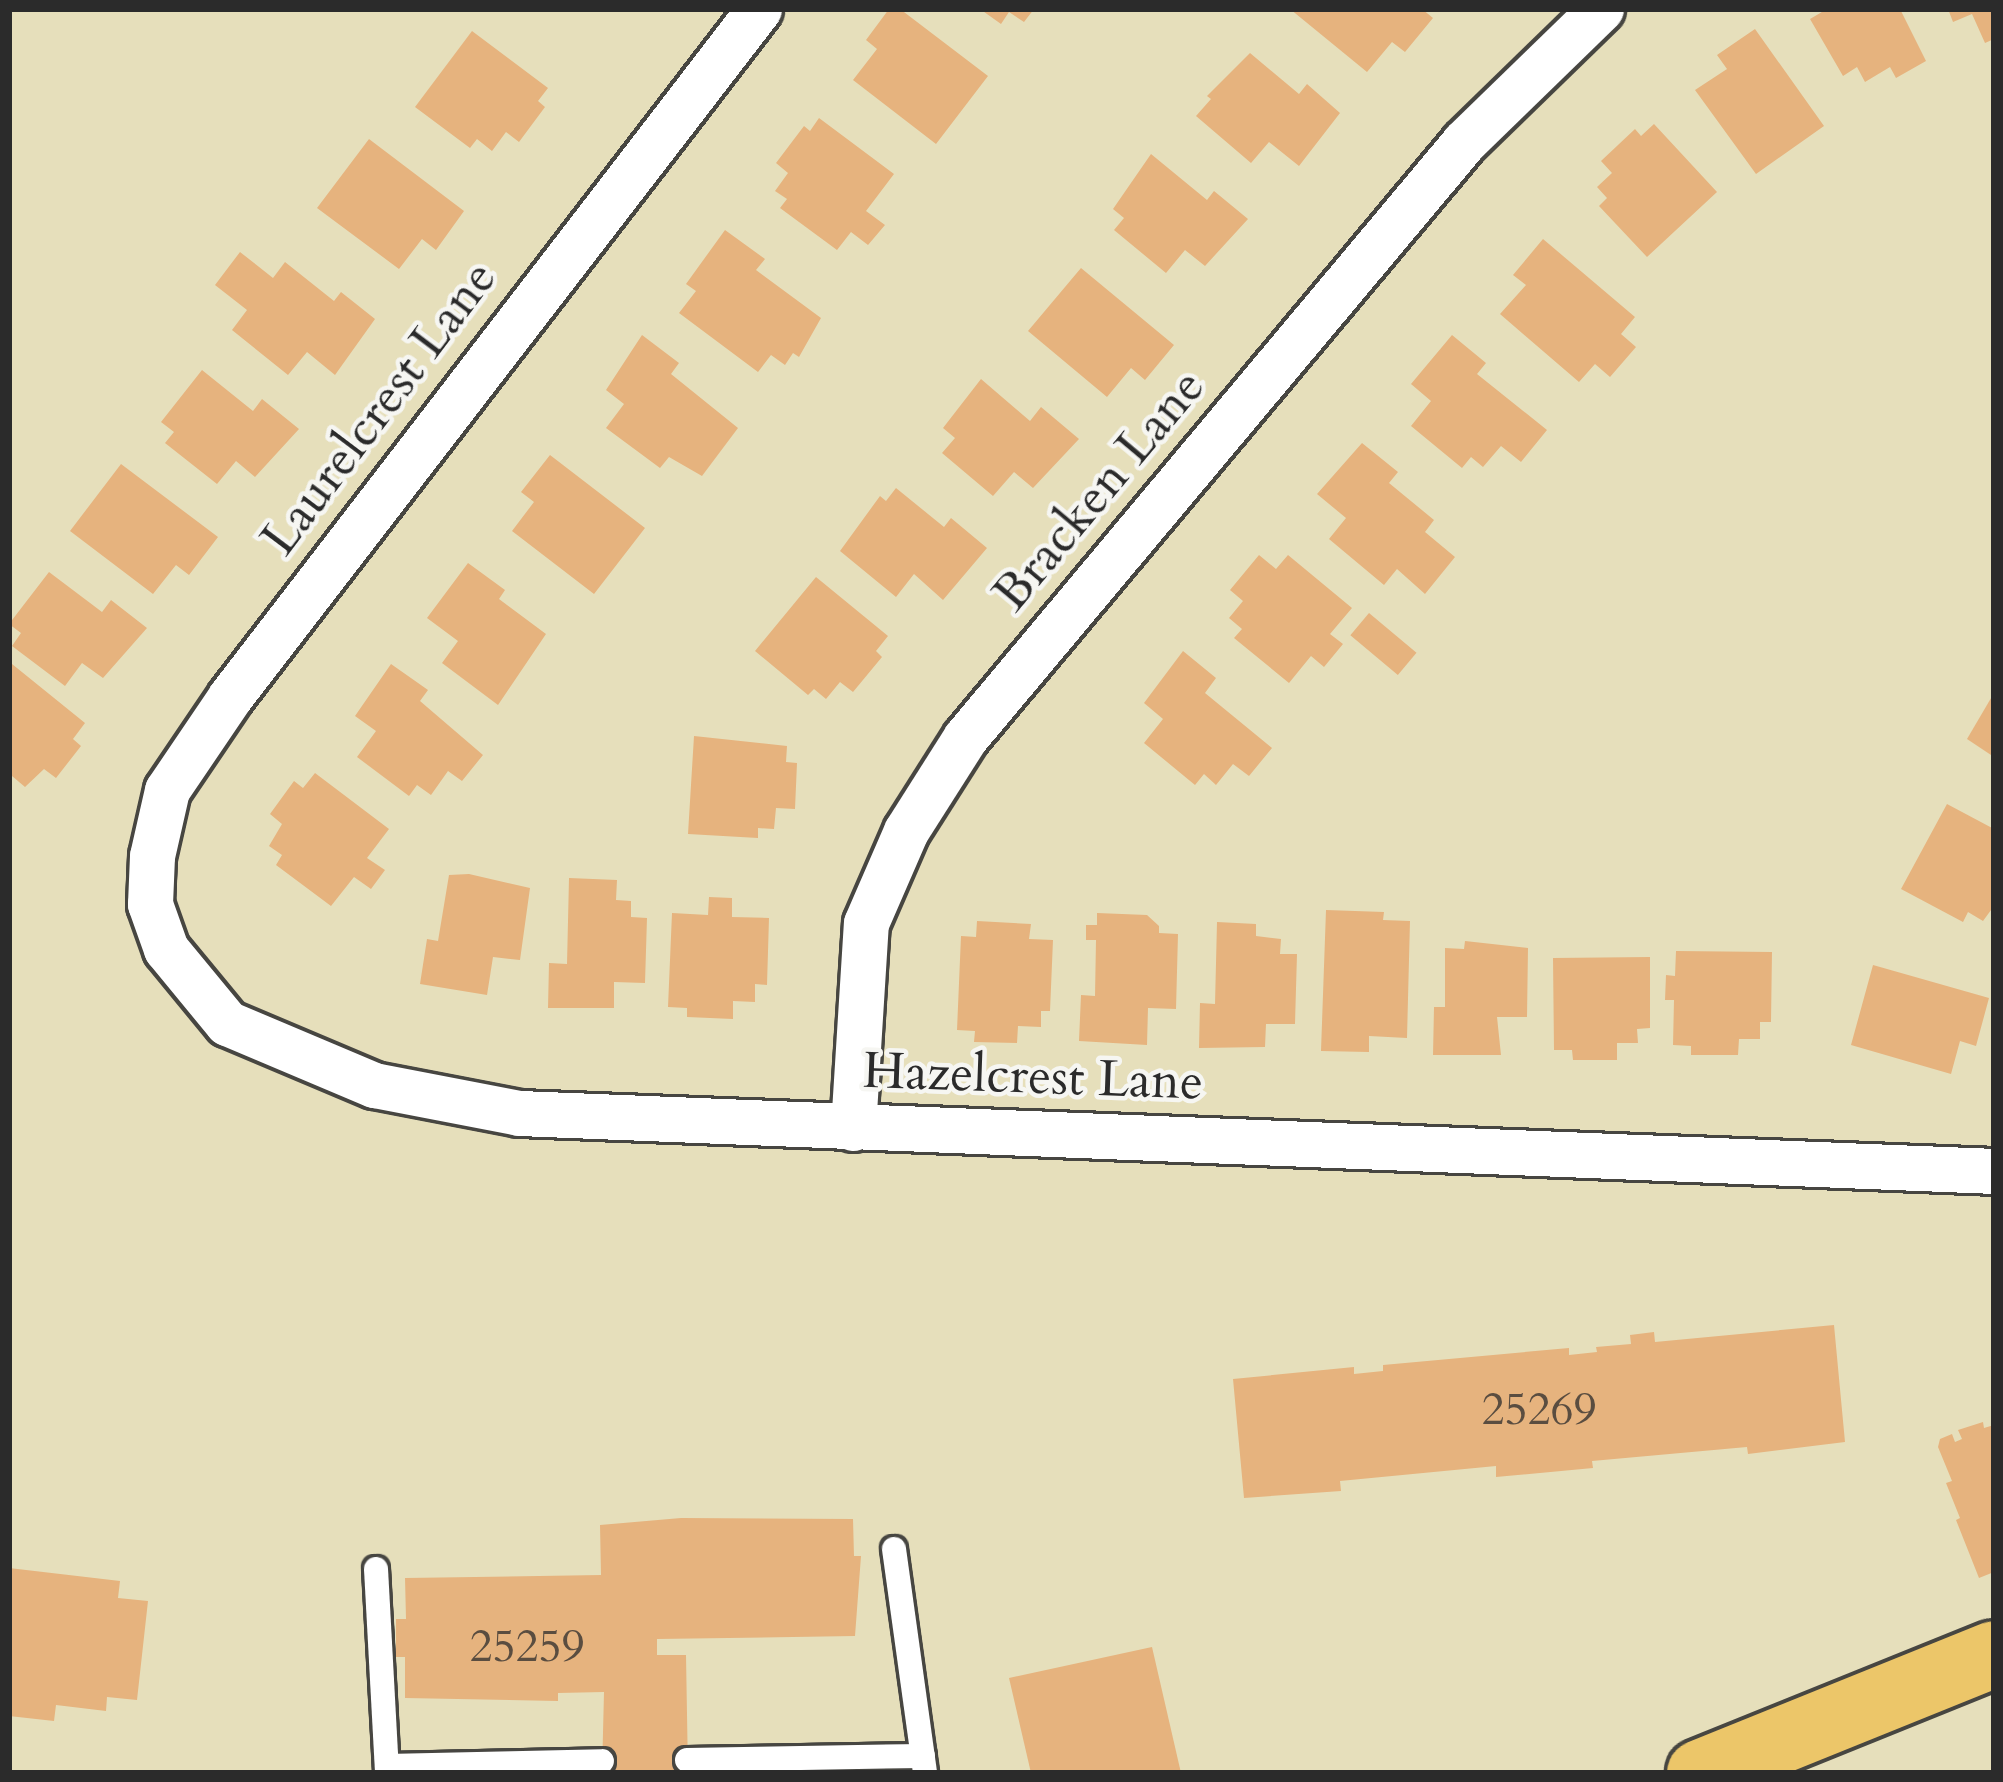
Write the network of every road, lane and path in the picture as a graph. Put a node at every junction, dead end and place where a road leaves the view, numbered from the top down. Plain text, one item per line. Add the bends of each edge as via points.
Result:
1 (759, 9) edge
2 (1601, 9) edge
3 (151, 904) joint
4 (853, 1128) junction
5 (1994, 1171) edge
6 (894, 1549) dead end
7 (376, 1569) dead end
8 (1994, 1654) edge
9 (688, 1760) dead end
10 (602, 1761) dead end
11 (924, 1764) edge
12 (387, 1769) edge
13 (1700, 1773) edge

1 - 3 street, Laurelcrest Lane via 192,753 167,790
2 - 4 street, Bracken Lane via 1465,142 965,738 906,831 866,923
3 - 4 street, Hazelcrest Lane via 166,949 226,1023 374,1085 519,1113
4 - 5 street, Hazelcrest Lane
6 - 11 lane
7 - 12 lane
8 - 13 main road
9 - 11 lane
10 - 12 lane

